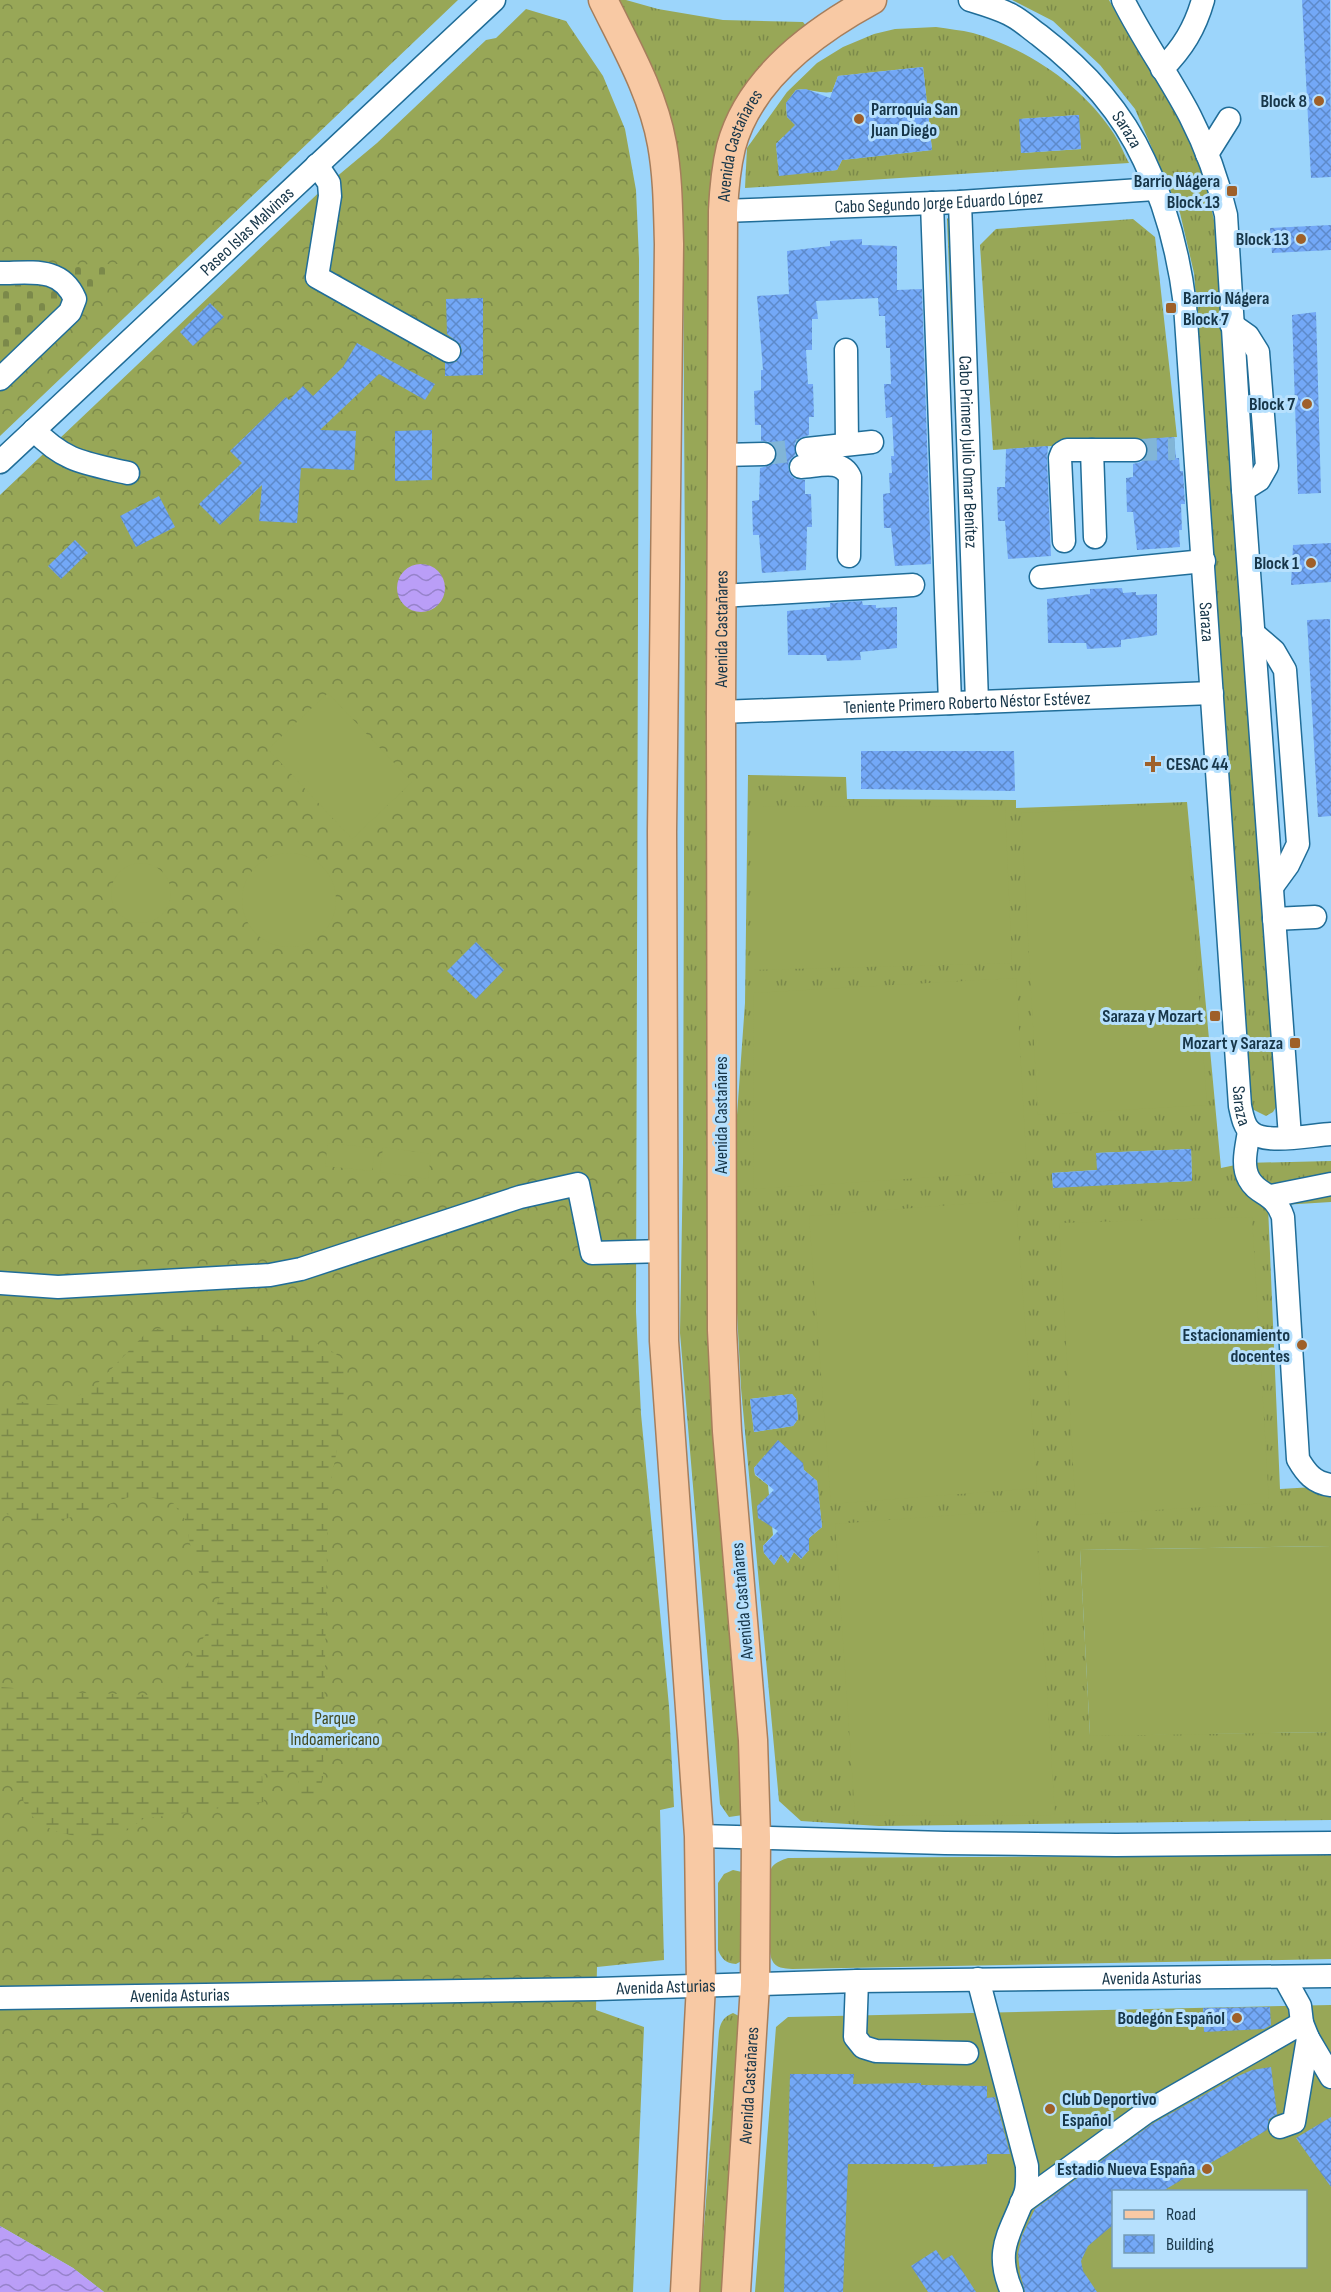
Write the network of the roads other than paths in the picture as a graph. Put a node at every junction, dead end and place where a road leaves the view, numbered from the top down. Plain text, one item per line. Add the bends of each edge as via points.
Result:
1 (494, 0) edge
2 (603, 0) edge
3 (872, 0) edge
4 (970, 0) edge
5 (1123, 0) edge
6 (1203, 0) edge
7 (1162, 69) junction
8 (1229, 118) dead end
9 (1207, 154) junction
10 (317, 165) junction
11 (1155, 189) junction
12 (960, 202) junction
13 (933, 203) junction
14 (723, 211) junction
15 (0, 273) edge
16 (846, 350) dead end
17 (449, 351) dead end
18 (0, 379) edge
19 (34, 430) junction
20 (872, 442) dead end
21 (847, 444) junction
22 (1092, 450) junction
23 (1135, 450) tunnel mouth
24 (722, 461) junction
25 (762, 461) tunnel mouth
26 (0, 462) edge
27 (128, 473) dead end
28 (1095, 537) dead end
29 (1064, 541) dead end
30 (849, 556) dead end
31 (1204, 561) junction
32 (1041, 577) dead end
33 (913, 585) dead end
34 (721, 596) junction
35 (1212, 693) junction
36 (976, 702) junction
37 (950, 703) junction
38 (721, 712) junction
39 (1315, 917) dead end
40 (1274, 919) junction
41 (1249, 1131) junction
42 (1331, 1134) edge
43 (1290, 1137) junction
44 (1331, 1140) edge
45 (1331, 1184) edge
46 (1270, 1196) junction
47 (663, 1251) junction
48 (0, 1284) edge
49 (1331, 1485) edge
50 (699, 1836) junction
51 (756, 1837) junction
52 (1331, 1843) edge
53 (1331, 1976) edge
54 (1284, 1977) junction
55 (978, 1979) junction
56 (857, 1981) junction
57 (701, 1985) junction
58 (755, 1985) junction
59 (0, 1998) edge
60 (1305, 2031) junction
61 (967, 2053) dead end
62 (1331, 2077) edge
63 (1280, 2127) dead end
64 (1021, 2203) junction
65 (685, 2292) edge
66 (736, 2292) edge
67 (1012, 2292) edge

1 - 10 street, Paseo Islas Malvinas
2 - 47 main road via 646,91 662,143 668,203
3 - 14 main road, Avenida Castañares via 837,19 765,81 741,118 732,144 725,172
4 - 11 street, Saraza via 1011,15 1088,77 1133,140
5 - 7 street
6 - 7 street via 1196,25 1181,50
7 - 9 street via 1190,115
8 - 9 street
9 - 40 street via 1226,215
10 - 17 street via 329,183 330,196 317,277
10 - 19 street, Paseo Islas Malvinas
11 - 12 street, Cabo Segundo Jorge Eduardo López
11 - 31 street, Saraza via 1170,228 1183,289 1185,449
12 - 13 street, Cabo Segundo Jorge Eduardo López
12 - 36 street, Cabo Primero Julio Omar Benítez
13 - 14 street, Cabo Segundo Jorge Eduardo López
13 - 37 street, Cabo Primero Julio Omar Benítez
14 - 24 main road, Avenida Castañares
15 - 18 street via 58,277 70,286 75,299 70,312
16 - 21 street
19 - 26 street, Paseo Islas Malvinas
19 - 27 street via 50,447 76,461
20 - 21 street
21 - 30 street via 804,458 838,464 850,477
22 - 23 street
22 - 28 street
22 - 29 street via 1067,450 1060,458
24 - 25 street
24 - 34 main road, Avenida Castañares
31 - 32 street
31 - 35 street, Saraza
33 - 34 street
34 - 38 main road, Avenida Castañares
35 - 36 street, Teniente Primero Roberto Néstor Estévez
35 - 41 street, Saraza via 1239,1106
36 - 37 street, Teniente Primero Roberto Néstor Estévez
37 - 38 street, Teniente Primero Roberto Néstor Estévez
38 - 51 main road, Avenida Castañares via 722,1330 752,1728
39 - 40 street
40 - 43 street
41 - 43 street, Saraza via 1259,1138
41 - 46 street via 1245,1163 1249,1179
42 - 43 street, Saraza
42 - 44 street
45 - 46 street
46 - 49 street via 1283,1217 1298,1459 1307,1475
47 - 48 street via 591,1253 578,1184 520,1197 301,1269 270,1275 58,1287
47 - 50 main road via 664,1341
50 - 51 street
50 - 57 main road
51 - 52 street via 1002,1844
51 - 58 main road, Avenida Castañares
53 - 54 street, Avenida Asturias
54 - 55 street, Avenida Asturias
54 - 60 street via 1300,2006
55 - 56 street, Avenida Asturias
55 - 64 street via 1027,2166 1026,2192
56 - 58 street, Avenida Asturias
56 - 61 street via 855,2037 863,2047 876,2051
57 - 58 street, Avenida Asturias
57 - 59 street, Avenida Asturias
57 - 65 main road
58 - 66 main road, Avenida Castañares
60 - 62 street
60 - 63 street via 1294,2122
60 - 64 street via 1145,2114
64 - 67 street via 1006,2236 1004,2273

